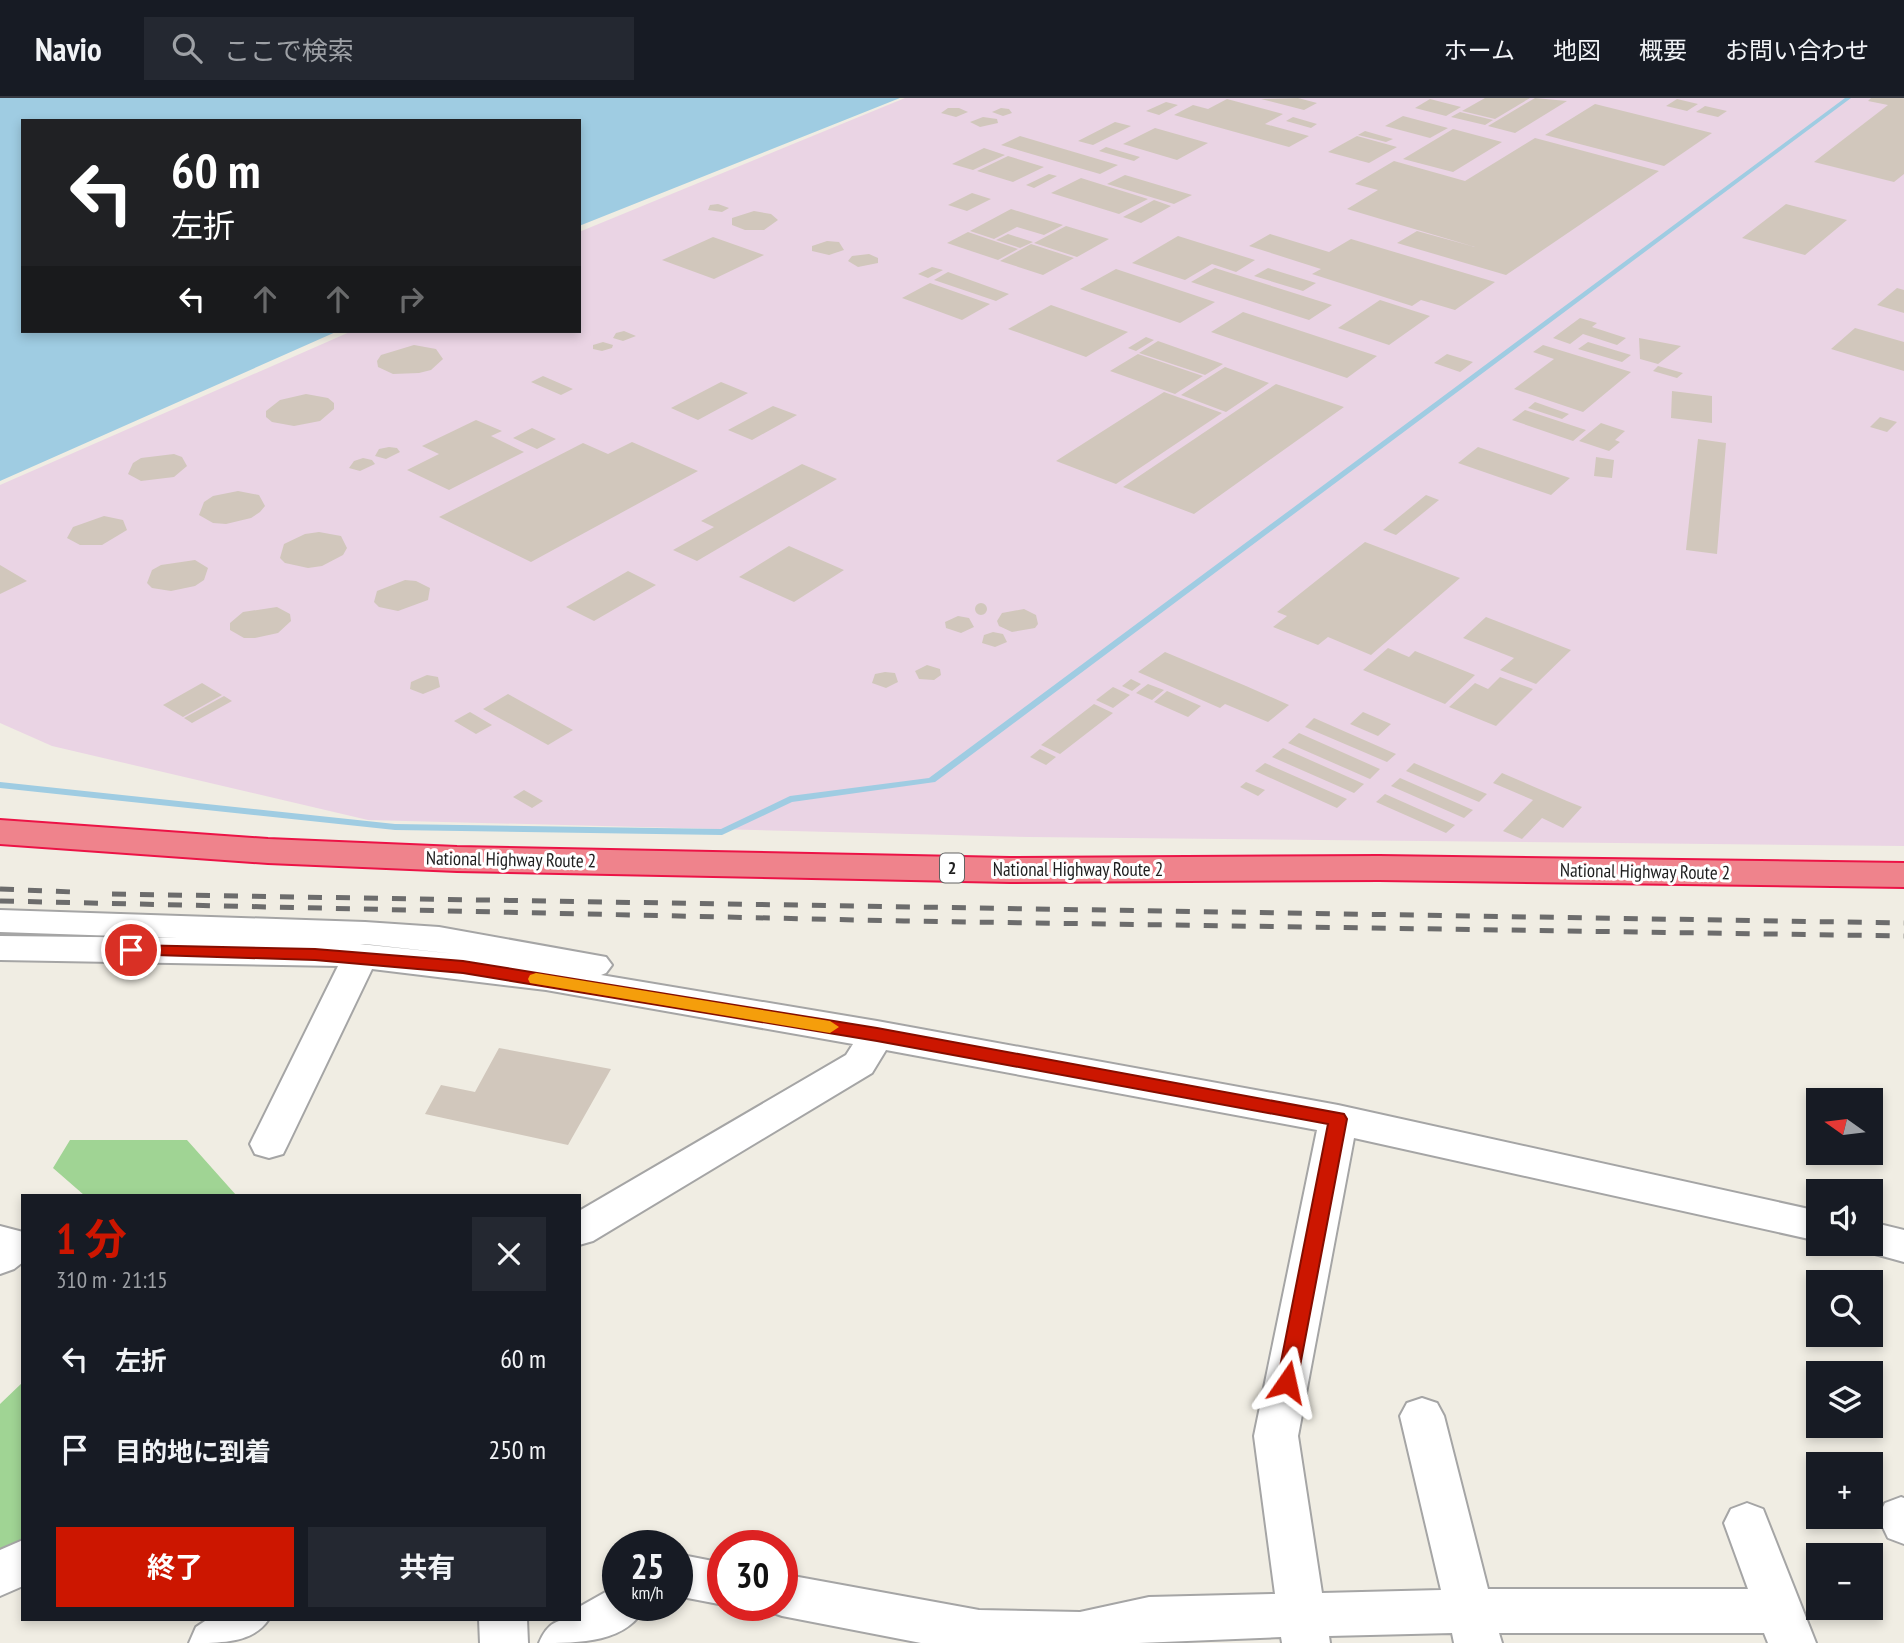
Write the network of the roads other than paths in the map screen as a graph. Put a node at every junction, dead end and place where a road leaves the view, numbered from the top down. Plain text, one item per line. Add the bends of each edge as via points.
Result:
1 (0, 832) edge
2 (0, 859) edge
3 (1904, 875) edge
4 (1904, 898) edge
5 (0, 921) edge
6 (0, 948) edge
7 (360, 957) junction
8 (869, 1022) junction
9 (1338, 1119) junction
10 (269, 1144) dead end
11 (1806, 1223) edge
12 (581, 1229) edge
13 (1883, 1241) edge
14 (0, 1242) edge
15 (1904, 1246) edge
16 (0, 1258) edge
17 (1422, 1416) dead end
18 (1746, 1523) dead end
19 (21, 1562) edge
20 (0, 1575) edge
21 (798, 1598) edge
22 (602, 1619) edge
23 (242, 1621) edge
24 (503, 1621) edge
25 (1475, 1627) edge
26 (1786, 1627) edge
27 (1303, 1629) edge
28 (1149, 1631) edge
29 (213, 1643) edge
30 (505, 1643) edge
31 (564, 1643) edge

1 - 3 highway, National Highway Route 2 / 2 via 268,851 471,859 1010,870 1380,868
2 - 4 highway, National Highway Route 2 / 2 via 238,871
5 - 8 street via 260,928 439,939
6 - 7 street
7 - 8 street
7 - 10 street
8 - 9 street
8 - 12 street via 859,1064
9 - 11 street
9 - 27 street via 1276,1436
13 - 15 street
14 - 16 street via 15,1245
17 - 25 street
18 - 26 street
19 - 20 street
21 - 28 street via 979,1632
22 - 31 street
23 - 29 street
24 - 30 street
25 - 26 street
25 - 27 street
27 - 28 street

